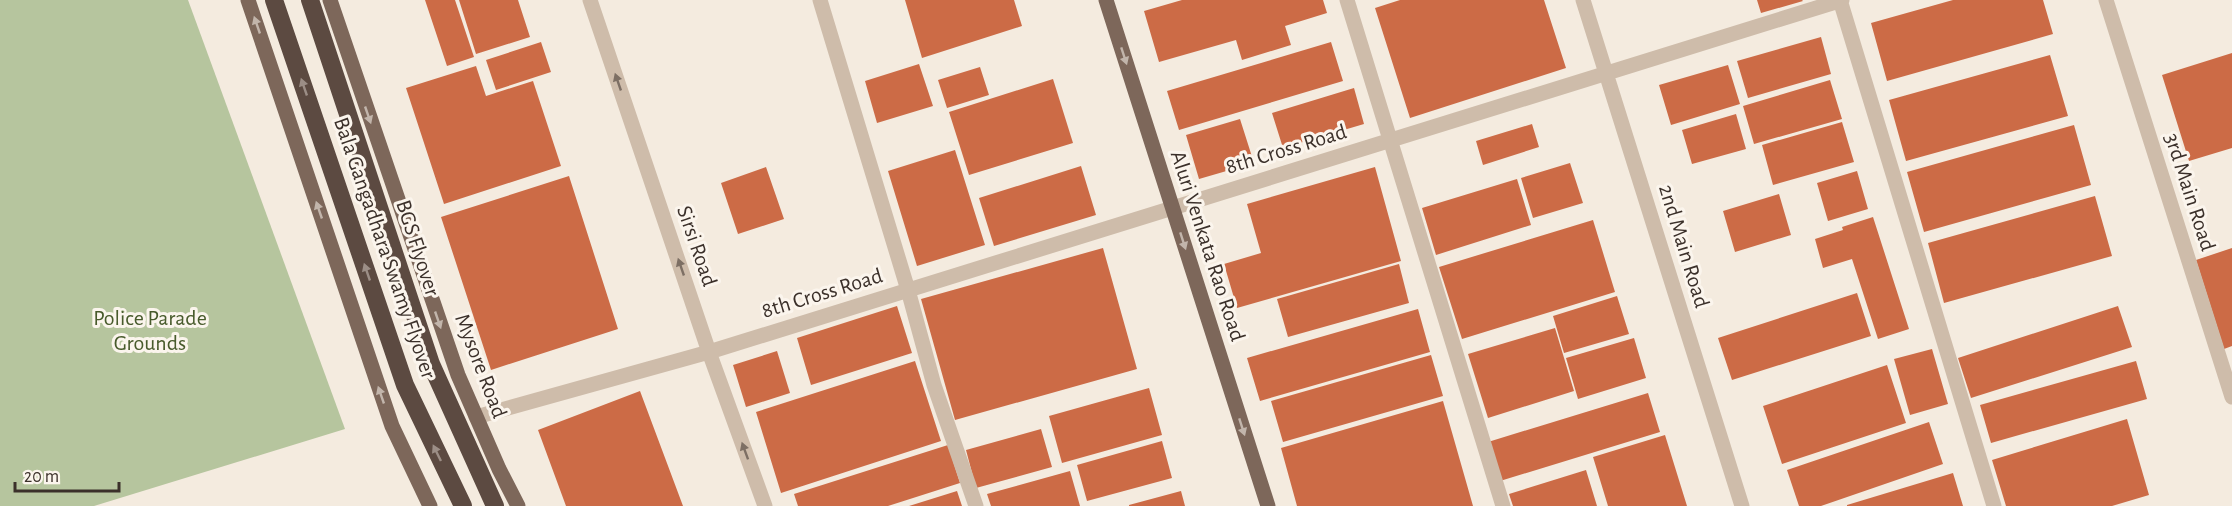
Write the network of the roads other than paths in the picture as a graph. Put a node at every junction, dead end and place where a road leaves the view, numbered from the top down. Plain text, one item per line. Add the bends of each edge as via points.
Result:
1 (248, 0) edge
2 (274, 0) edge
3 (310, 0) edge
4 (330, 0) edge
5 (590, 0) edge
6 (820, 0) edge
7 (1106, 0) edge
8 (1347, 0) edge
9 (1583, 0) edge
10 (1841, 0) edge
11 (2106, 0) edge
12 (1606, 74) junction
13 (1390, 140) junction
14 (1172, 208) junction
15 (908, 290) junction
16 (709, 352) junction
17 (2232, 397) edge
18 (476, 417) junction
19 (430, 506) edge
20 (463, 506) edge
21 (495, 506) edge
22 (518, 506) edge
23 (765, 506) edge
24 (976, 506) edge
25 (1268, 506) edge
26 (1503, 506) edge
27 (1742, 506) edge
28 (1994, 506) edge

19 -> 1 main road via 392,426
20 -> 2 highway, Bala Gangadhara Swamy Flyover via 405,385
3 - 21 highway, BGS Flyover via 431,364
4 -> 18 main road, Mysore Road via 454,365
16 -> 5 street, Sirsi Road
6 - 15 street
7 -> 14 main road, Aluri Venkata Rao Road
8 - 13 street
9 - 12 street, 2nd Main Road
10 - 12 street, 8th Cross Road
10 - 28 street
11 - 17 street, 3rd Main Road
12 - 13 street, 8th Cross Road
12 - 27 street, 2nd Main Road
13 - 14 street, 8th Cross Road
13 - 26 street
14 - 15 street, 8th Cross Road
14 -> 25 main road, Aluri Venkata Rao Road
15 - 16 street, 8th Cross Road
15 - 24 street via 934,385
16 - 18 street, 8th Cross Road
23 -> 16 street, Sirsi Road
18 - 22 main road, Mysore Road

